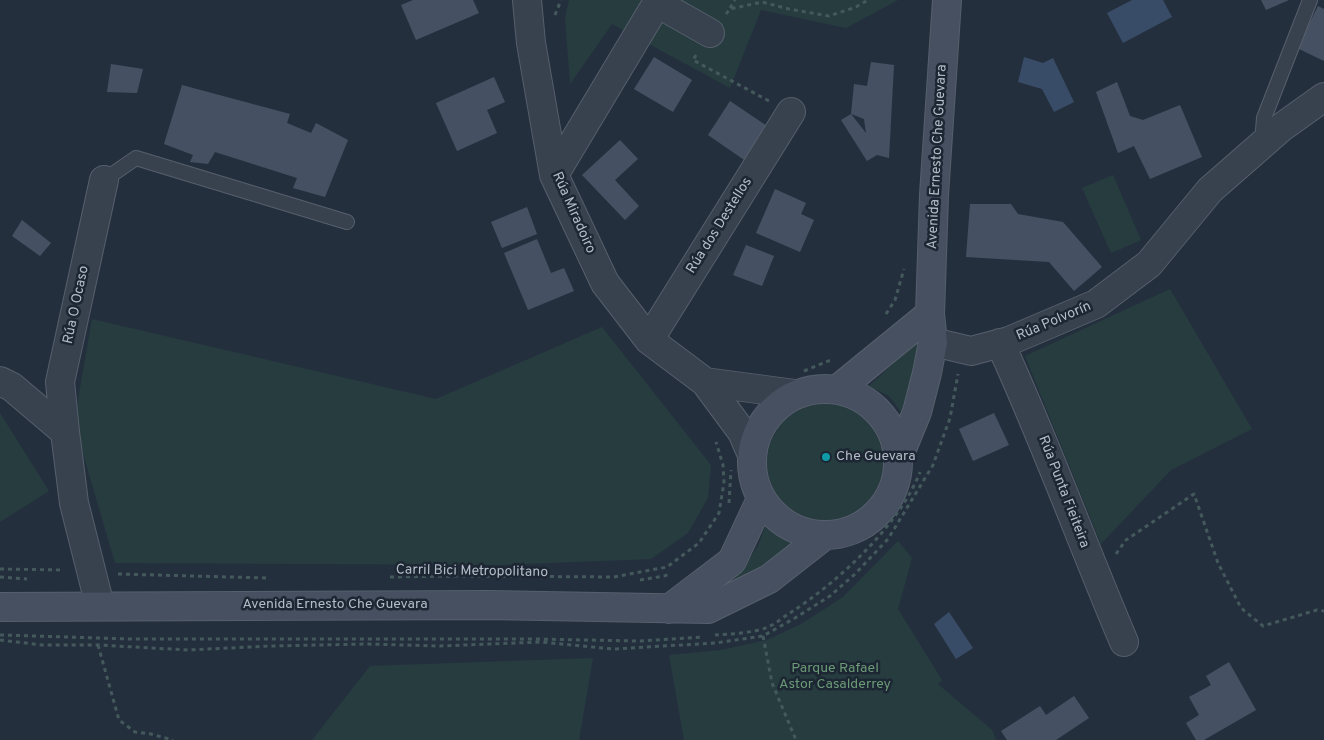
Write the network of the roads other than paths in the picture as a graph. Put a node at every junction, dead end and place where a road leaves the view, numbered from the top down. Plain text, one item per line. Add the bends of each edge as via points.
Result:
1 (527, 0) edge
2 (947, 0) edge
3 (1310, 0) edge
4 (710, 34) road end
5 (1324, 97) edge
6 (791, 112) road end
7 (1262, 145) junction
8 (554, 175) junction
9 (104, 180) joint
10 (347, 222) dead end
11 (930, 314) junction
12 (649, 340) junction
13 (933, 342) junction
14 (1000, 343) junction
15 (0, 381) edge
16 (705, 382) junction
17 (838, 389) junction
18 (795, 394) junction
19 (65, 432) junction
20 (899, 456) junction
21 (741, 460) junction
22 (761, 499) junction
23 (824, 536) junction
24 (100, 606) junction
25 (0, 607) edge
26 (669, 609) junction
27 (1124, 642) dead end

1 - 8 street, Rúa Miradoiro via 531,43
2 - 11 main road, Avenida Ernesto Che Guevara
3 - 7 lane via 1264,118
4 - 8 street via 657,3
5 - 7 street, Rúa Polvorín
6 - 12 street, Rúa dos Destellos
7 - 14 street, Rúa Polvorín via 1210,190 1149,264 1096,304
8 - 12 street, Rúa Miradoiro via 605,283
9 - 10 lane via 136,158
9 - 19 street, Rúa O Ocaso via 60,382
11 - 13 main road, Avenida Ernesto Che Guevara
11 - 17 main road
12 - 16 street, Rúa Miradoiro
13 - 14 street, Rúa Polvorín via 971,351
13 - 20 main road, Avenida Ernesto Che Guevara via 917,412
14 - 27 street, Rúa Punta Fieiteira
15 - 19 street via 12,386
16 - 18 street, Rúa Miradoiro
16 - 21 street, Rúa Miradoiro via 742,432
17 - 18 main road via 816,388
17 - 20 main road via 861,397 880,412 894,432
18 - 21 main road via 765,419
19 - 24 street, Rúa O Ocaso via 74,503
20 - 23 main road via 897,480 887,503 870,520 849,532
21 - 22 main road
22 - 23 main road via 785,523 799,531
22 - 26 main road via 732,561
23 - 26 main road, Avenida Ernesto Che Guevara via 769,580 708,609
24 - 25 main road, Avenida Ernesto Che Guevara
24 - 26 main road, Avenida Ernesto Che Guevara via 488,605

